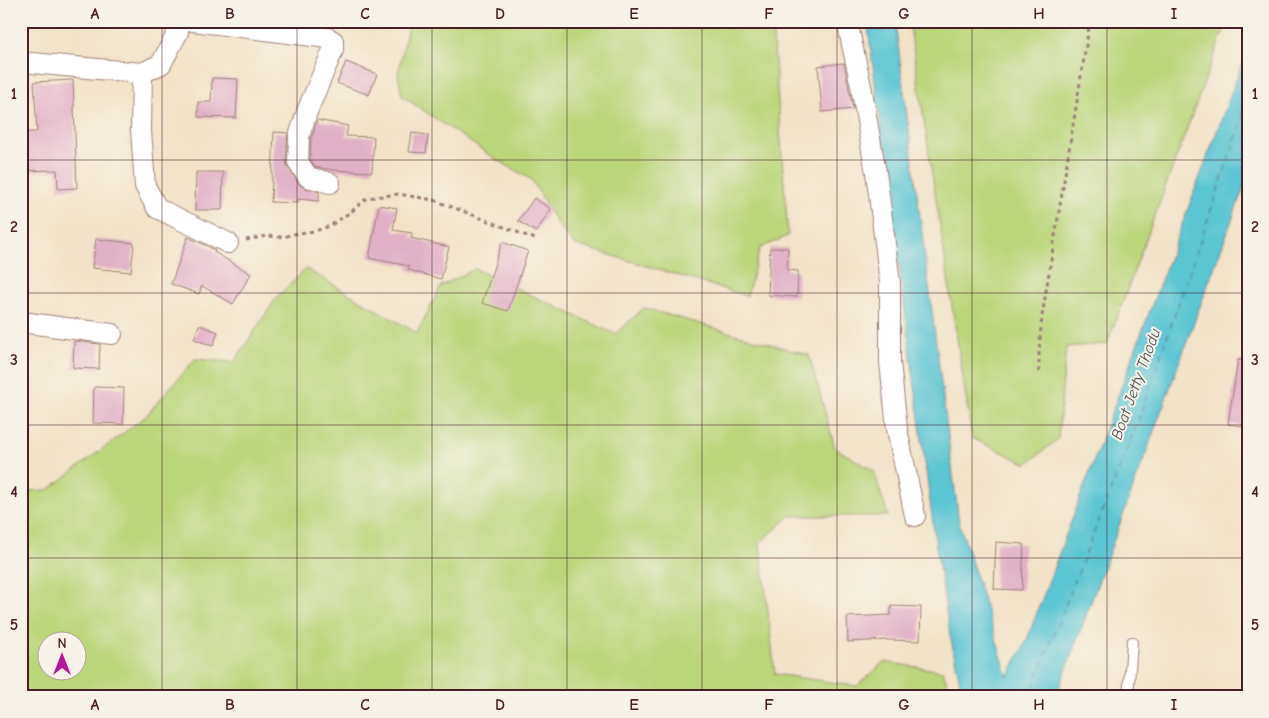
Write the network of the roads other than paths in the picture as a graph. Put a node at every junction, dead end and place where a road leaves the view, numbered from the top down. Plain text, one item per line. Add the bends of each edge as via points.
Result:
1 (178, 21) edge
2 (193, 21) edge
3 (847, 21) edge
4 (21, 62) edge
5 (142, 73) junction
6 (330, 183) dead end
7 (228, 244) road end
8 (21, 322) edge
9 (112, 334) dead end
10 (915, 516) dead end
11 (1132, 642) dead end
12 (1128, 697) edge

1 - 5 street via 178,32 161,64
2 - 6 street via 333,41 333,50 299,136 298,162 308,177
3 - 10 street via 877,179 890,283 890,362 897,429
4 - 5 street
5 - 7 street via 141,130 145,186 157,208
8 - 9 street
11 - 12 lane

